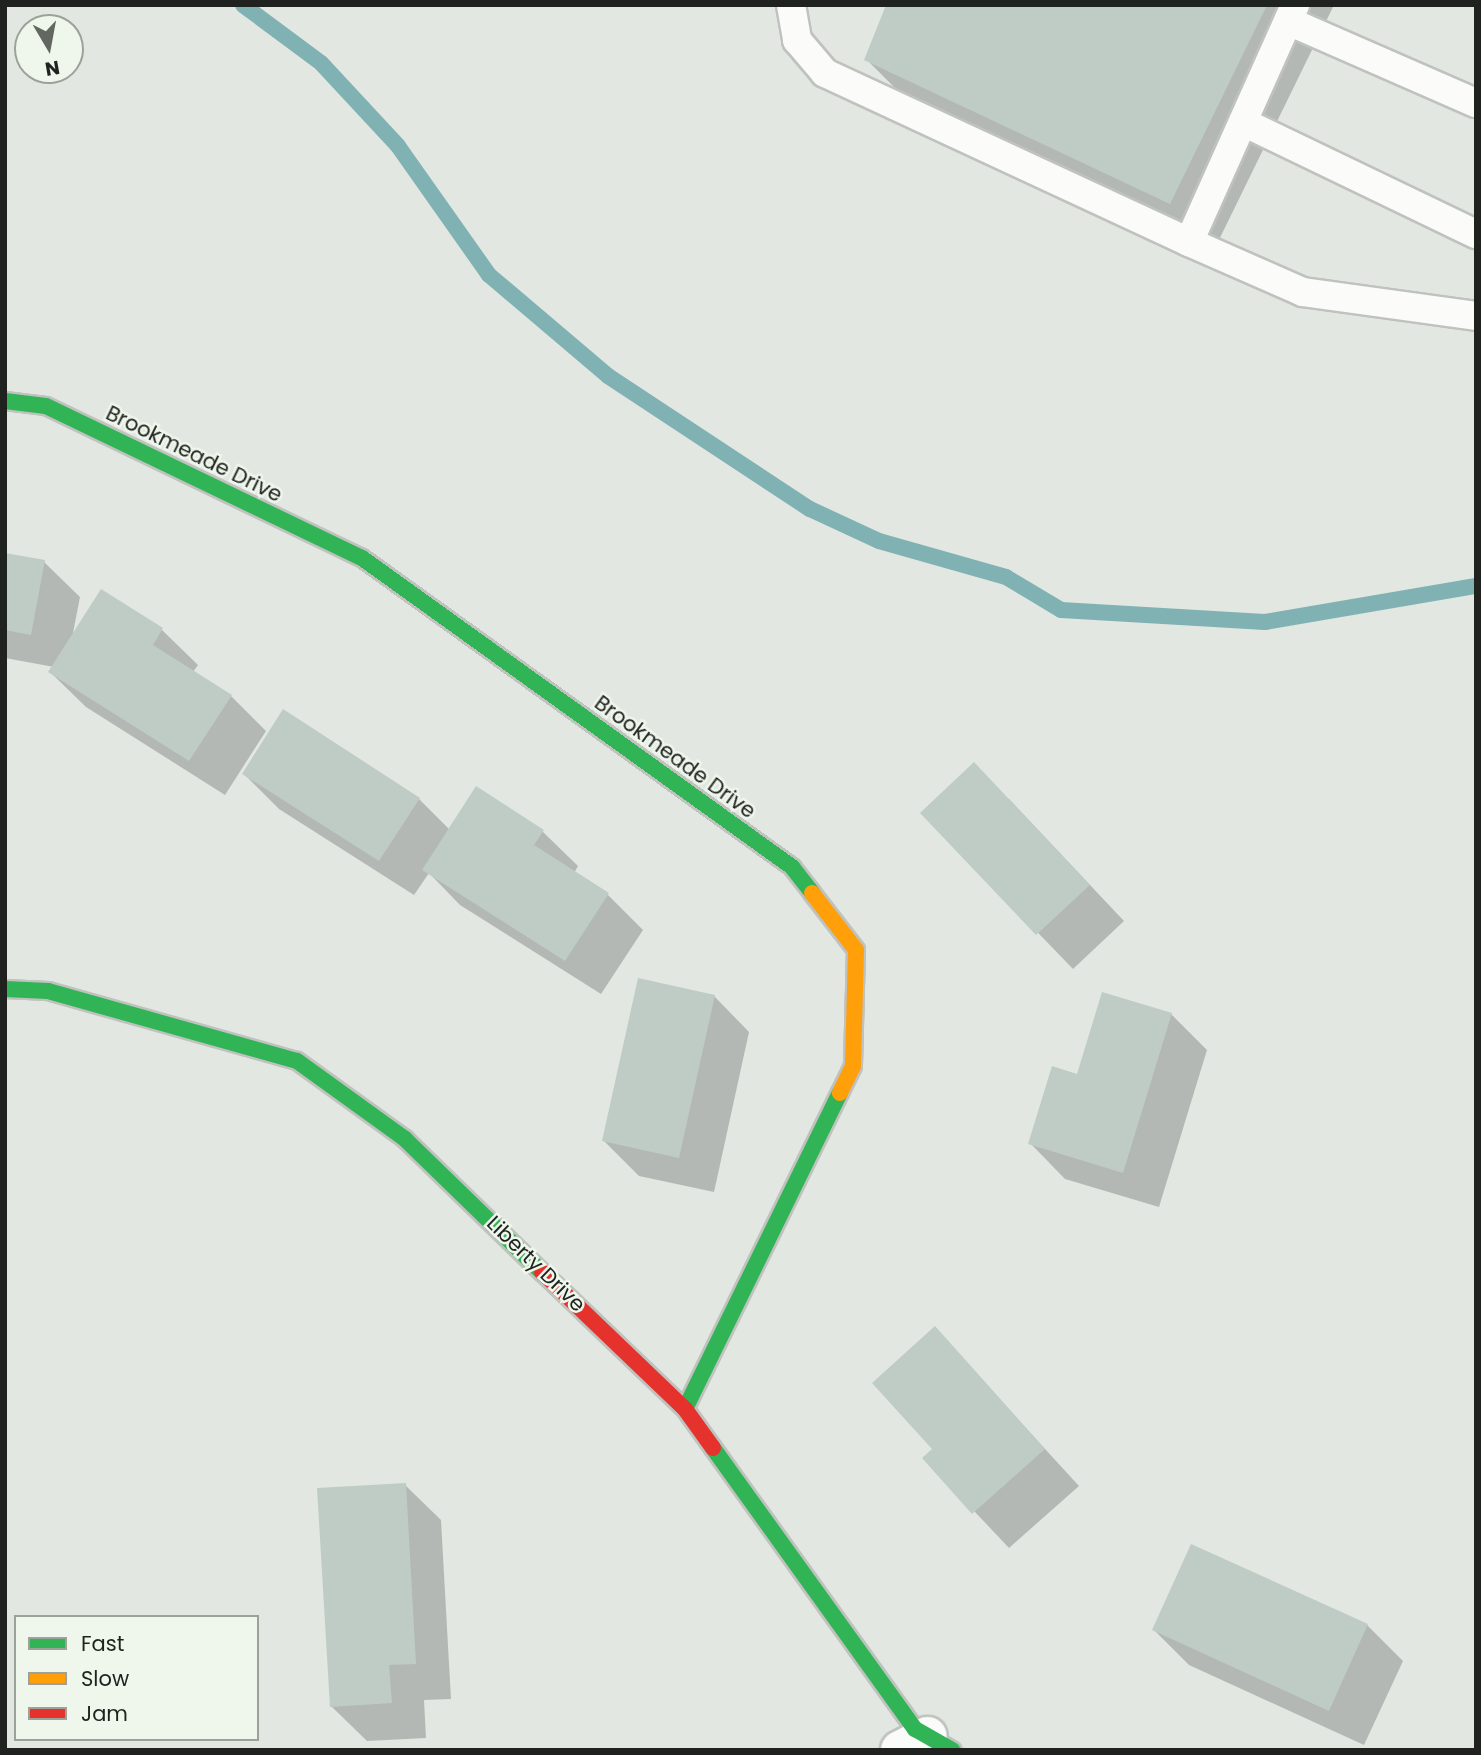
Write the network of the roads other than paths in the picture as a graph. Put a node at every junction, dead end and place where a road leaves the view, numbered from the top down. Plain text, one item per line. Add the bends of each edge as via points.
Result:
1 (791, 5) edge
2 (1292, 13) edge
3 (1476, 103) edge
4 (1243, 122) junction
5 (1476, 234) edge
6 (1189, 242) junction
7 (1476, 316) edge
8 (5, 401) edge
9 (5, 989) edge
10 (685, 1409) junction
11 (927, 1745) edge

1 - 6 lane via 797,40 825,73
2 - 3 lane
2 - 4 lane
4 - 5 lane
4 - 6 lane
6 - 7 lane via 1303,292
8 - 10 street, Brookmeade Drive via 46,406 362,558 792,867 856,950 853,1066
9 - 10 street, Liberty Drive via 48,991 297,1061 405,1139
10 - 11 street, Liberty Drive

